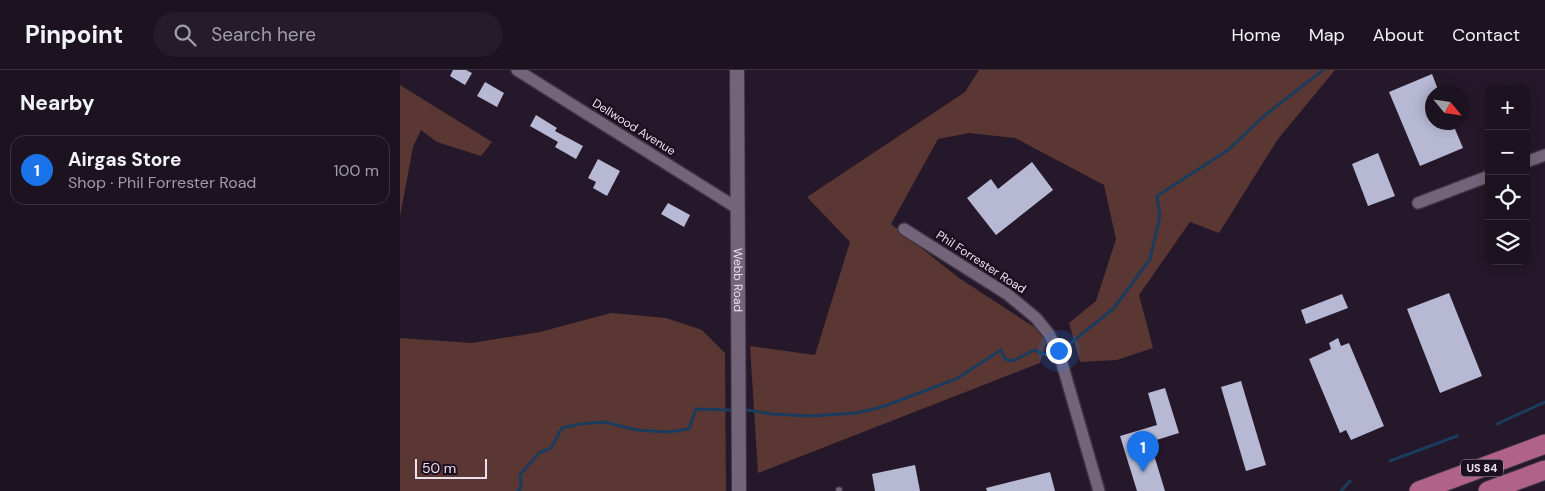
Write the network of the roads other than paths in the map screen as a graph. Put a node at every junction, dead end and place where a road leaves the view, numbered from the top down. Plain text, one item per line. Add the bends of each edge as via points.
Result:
1 (517, 70) edge
2 (737, 70) edge
3 (1544, 157) edge
4 (1530, 161) edge
5 (1485, 178) edge
6 (1418, 203) dead end
7 (737, 208) junction
8 (904, 229) dead end
9 (1545, 444) edge
10 (1545, 470) edge
11 (739, 491) edge
12 (1099, 491) edge
13 (1419, 491) edge
14 (1488, 491) edge

1 - 7 street, Dellwood Avenue
2 - 7 street, Webb Road
3 - 4 street
5 - 6 street
7 - 11 street, Webb Road
8 - 12 street, Phil Forrester Road via 1007,294 1036,318 1049,334 1061,360
9 - 13 highway, US 84
10 - 14 highway, US 84

